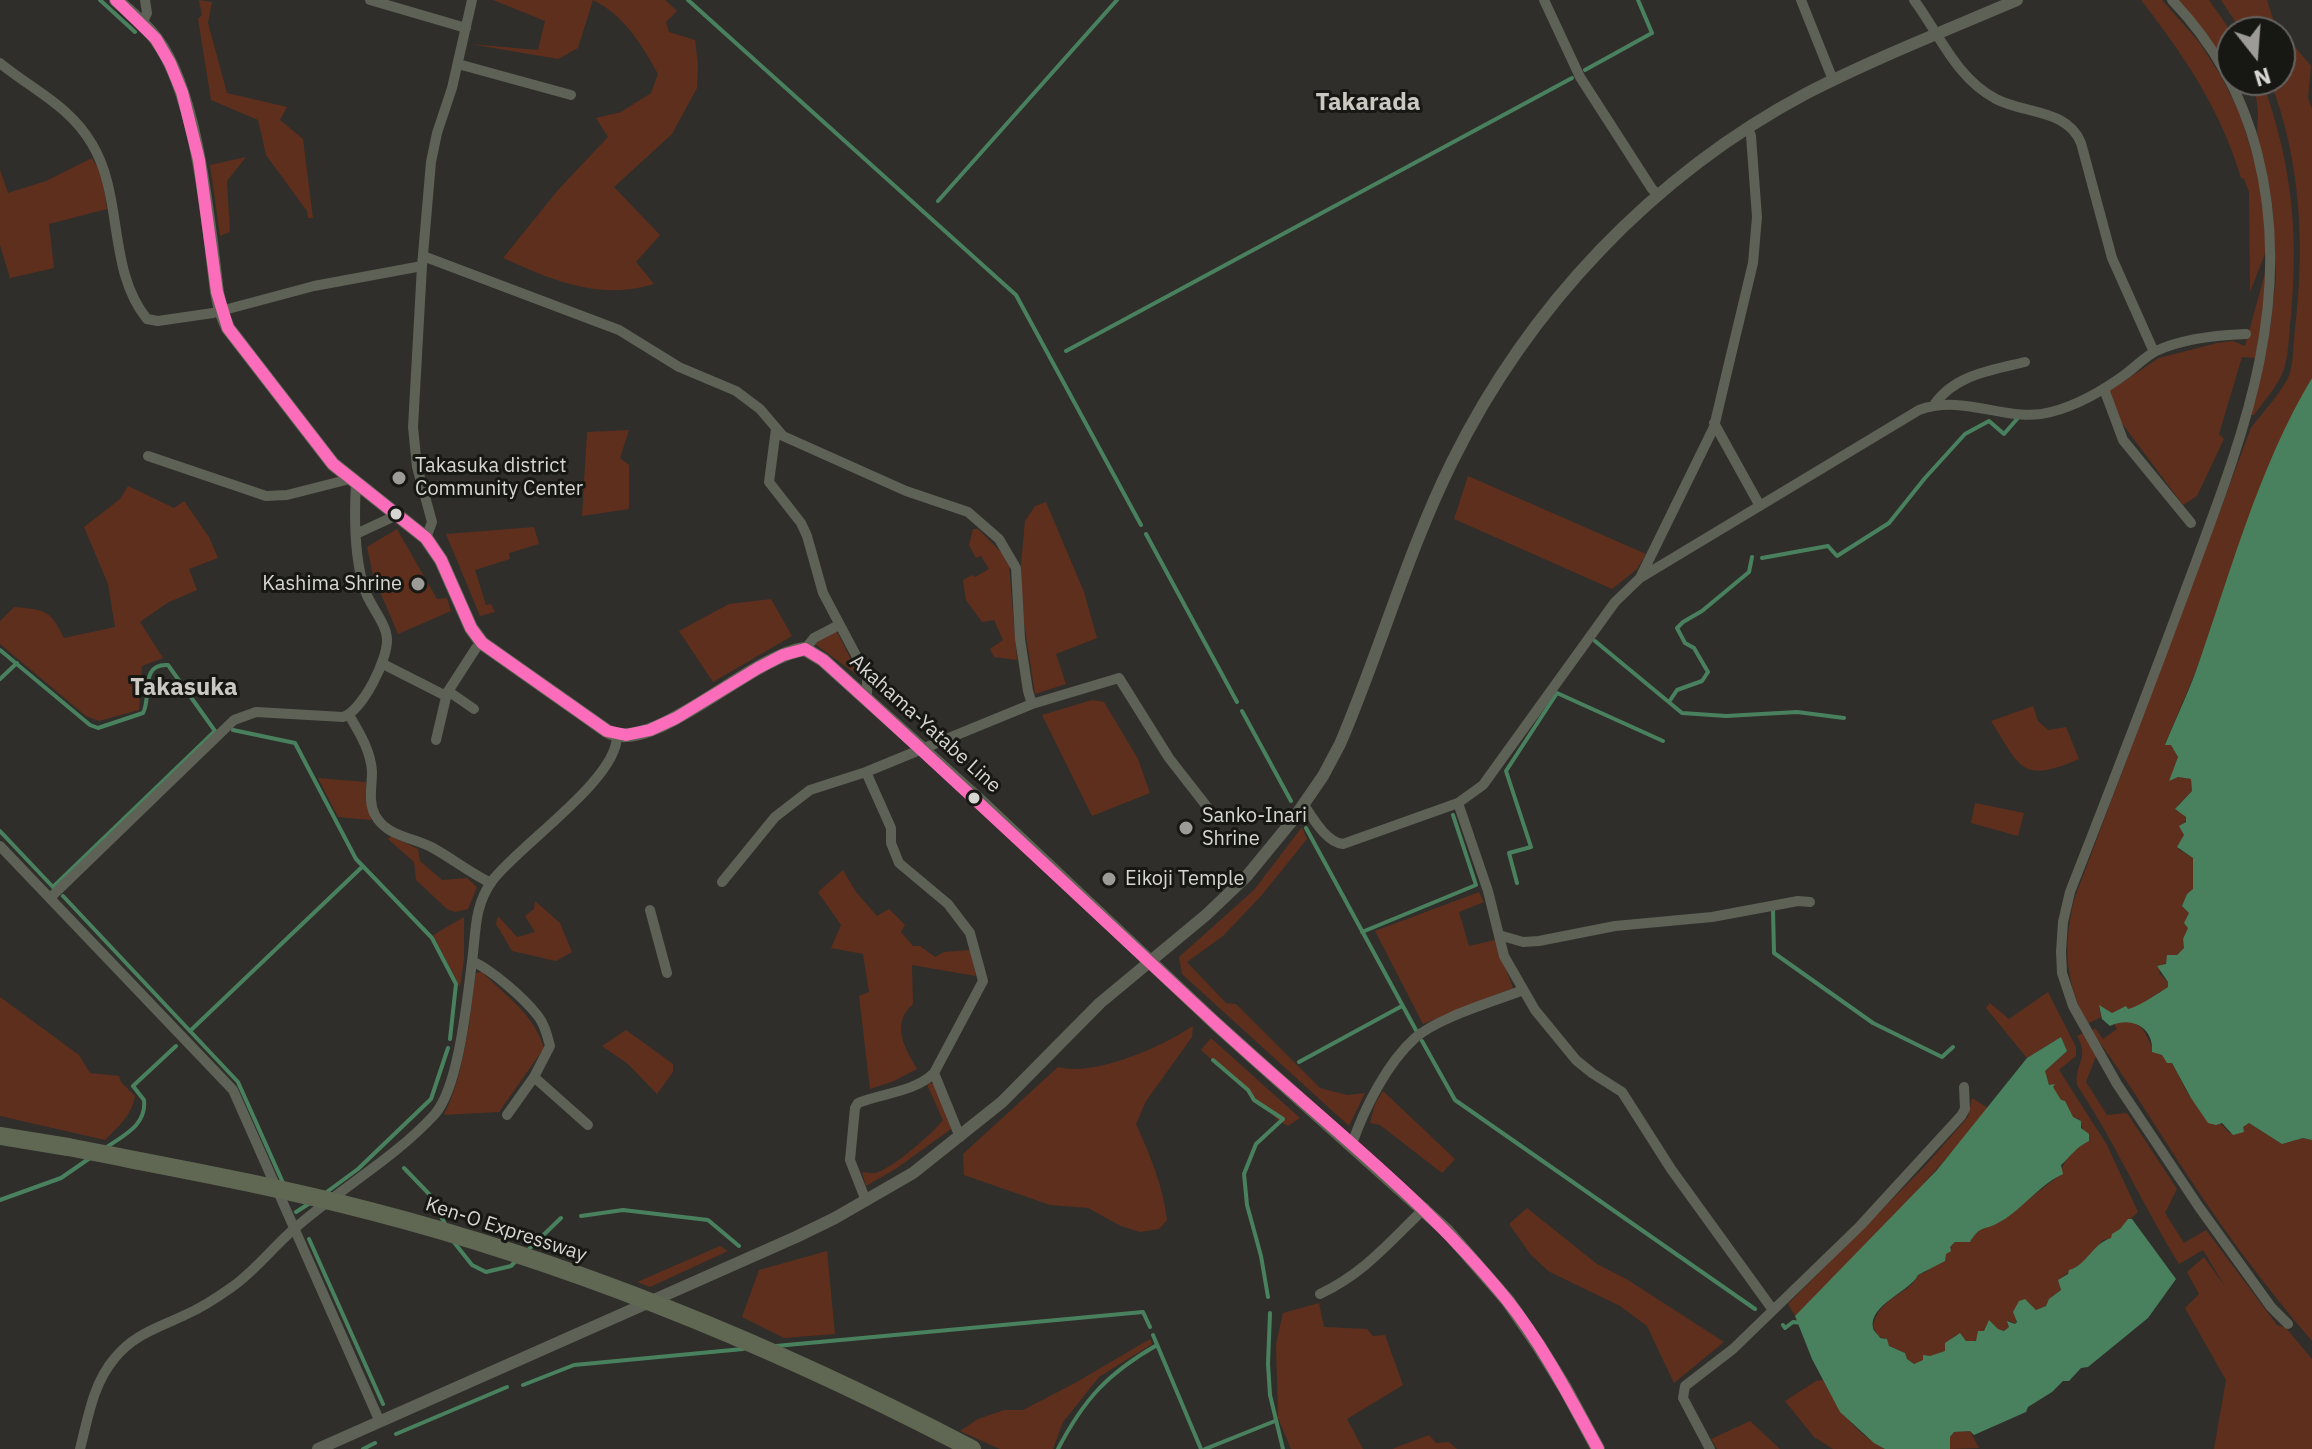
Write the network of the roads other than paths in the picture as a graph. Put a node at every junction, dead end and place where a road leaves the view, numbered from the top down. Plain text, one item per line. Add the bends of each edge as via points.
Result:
1 (116, 0) edge
2 (145, 0) edge
3 (370, 0) edge
4 (472, 0) edge
5 (1544, 0) edge
6 (1801, 0) edge
7 (1914, 0) edge
8 (2017, 0) edge
9 (2172, 0) edge
10 (142, 24) junction
11 (466, 28) junction
12 (1938, 34) junction
13 (0, 63) edge
14 (458, 64) junction
15 (1833, 80) junction
16 (571, 95) dead end
17 (1748, 128) junction
18 (1659, 195) junction
19 (422, 261) junction
20 (221, 311) junction
21 (2246, 334) dead end
22 (2154, 352) junction
23 (2025, 362) dead end
24 (2104, 389) junction
25 (1934, 405) junction
26 (1714, 423) junction
27 (776, 429) junction
28 (148, 456) dead end
29 (353, 481) junction
30 (1760, 506) junction
31 (397, 515) junction
32 (2191, 523) dead end
33 (356, 534) junction
34 (426, 538) junction
35 (1640, 578) junction
36 (839, 625) junction
37 (482, 643) junction
38 (805, 649) junction
39 (383, 664) junction
40 (447, 694) junction
41 (867, 697) junction
42 (1032, 704) junction
43 (474, 709) dead end
44 (349, 715) junction
45 (617, 736) junction
46 (436, 740) dead end
47 (923, 749) junction
48 (866, 772) junction
49 (1458, 803) junction
50 (1304, 805) junction
51 (1208, 808) dead end
52 (0, 846) edge
53 (722, 882) dead end
54 (491, 883) junction
55 (50, 898) junction
56 (1810, 902) dead end
57 (650, 910) dead end
58 (1499, 935) junction
59 (472, 961) junction
60 (1149, 961) junction
61 (667, 973) dead end
62 (1523, 990) junction
63 (934, 1073) junction
64 (534, 1077) junction
65 (1964, 1087) dead end
66 (507, 1115) dead end
67 (588, 1125) dead end
68 (0, 1136) edge
69 (960, 1137) junction
70 (1352, 1144) junction
71 (866, 1201) junction
72 (1425, 1208) junction
73 (295, 1228) junction
74 (1320, 1294) dead end
75 (1773, 1310) junction
76 (2288, 1324) dead end
77 (380, 1422) junction
78 (80, 1449) edge
79 (318, 1449) edge
80 (972, 1449) edge
81 (1598, 1449) edge
82 (1710, 1449) edge

1 - 10 main road
2 - 10 street
3 - 11 street
4 - 11 street
5 - 18 street via 1580,77
6 - 15 street
7 - 12 street
8 - 12 street
9 - 76 street via 2210,46 2251,127 2270,222 2268,306 2261,357 2233,462 2070,892 2063,922 2062,973 2073,1006 2117,1084 2199,1207
10 - 20 main road via 169,61 187,114
11 - 14 street
12 - 15 street
12 - 22 street via 1978,88 2075,129 2112,258
13 - 20 street via 58,103 92,143 110,185 127,281 147,319
14 - 16 street
14 - 19 street via 431,162
15 - 17 street
17 - 18 street
17 - 26 street via 1757,217 1753,263
18 - 50 street via 1578,272 1517,350 1470,428 1436,496 1340,744
19 - 20 street
19 - 27 street via 619,330 679,367 736,391
19 - 34 street via 413,427 432,522
20 - 29 main road via 228,328 313,440
21 - 22 street
22 - 24 street
23 - 25 street via 1971,376 1943,391
24 - 25 street via 2041,415
24 - 32 street via 2123,440
25 - 30 street
26 - 30 street
26 - 35 street
27 - 36 street via 769,482 801,523
27 - 42 street via 906,491 968,512 999,539 1016,568 1020,639
28 - 29 street via 266,496
29 - 31 main road
29 - 33 street
30 - 35 street
31 - 33 street
31 - 34 main road
33 - 39 street via 364,588 386,633
34 - 37 main road
35 - 49 street via 1615,602 1483,785
36 - 38 street
36 - 41 street via 867,676
37 - 40 street
37 - 45 main road
38 - 41 main road, Akahama-Yatabe Line
38 - 45 main road via 780,655 646,733
39 - 40 street
39 - 44 street
40 - 43 street
40 - 46 street
41 - 47 main road, Akahama-Yatabe Line
42 - 47 street
42 - 51 street via 1119,678
44 - 54 street via 370,758 371,804 383,825
44 - 55 street via 256,712 234,720
45 - 54 street via 610,759 575,801
47 - 48 street
47 - 60 main road, Akahama-Yatabe Line
48 - 53 street via 810,790 793,802
48 - 63 street via 891,828 899,863 956,914 970,933 981,967 983,981
49 - 50 street via 1343,844 1324,831
49 - 58 street
50 - 60 street via 1246,877
52 - 55 street
54 - 59 street via 476,911
55 - 73 street via 233,1090
56 - 58 street via 1615,926 1539,941
57 - 61 street
58 - 62 street
59 - 64 street via 522,999 545,1028 550,1046
59 - 73 street via 458,1053 438,1110 385,1159
60 - 69 street
60 - 70 main road, Akahama-Yatabe Line
62 - 70 street via 1416,1038 1364,1108
62 - 75 street via 1576,1060 1622,1092
63 - 69 street
63 - 71 street via 855,1108 850,1160
64 - 66 street
64 - 67 street
65 - 75 street via 1965,1109 1950,1129
68 - 80 highway, Ken-O Expressway, bridge via 257,1185 477,1242 721,1329
69 - 71 street
70 - 72 main road, Akahama-Yatabe Line
71 - 77 street
72 - 74 street via 1360,1272
72 - 81 main road, Akahama-Yatabe Line via 1508,1301 1559,1377
73 - 77 street
73 - 78 street via 234,1286 127,1345 98,1384
75 - 82 street via 1685,1386 1682,1393
77 - 79 street

